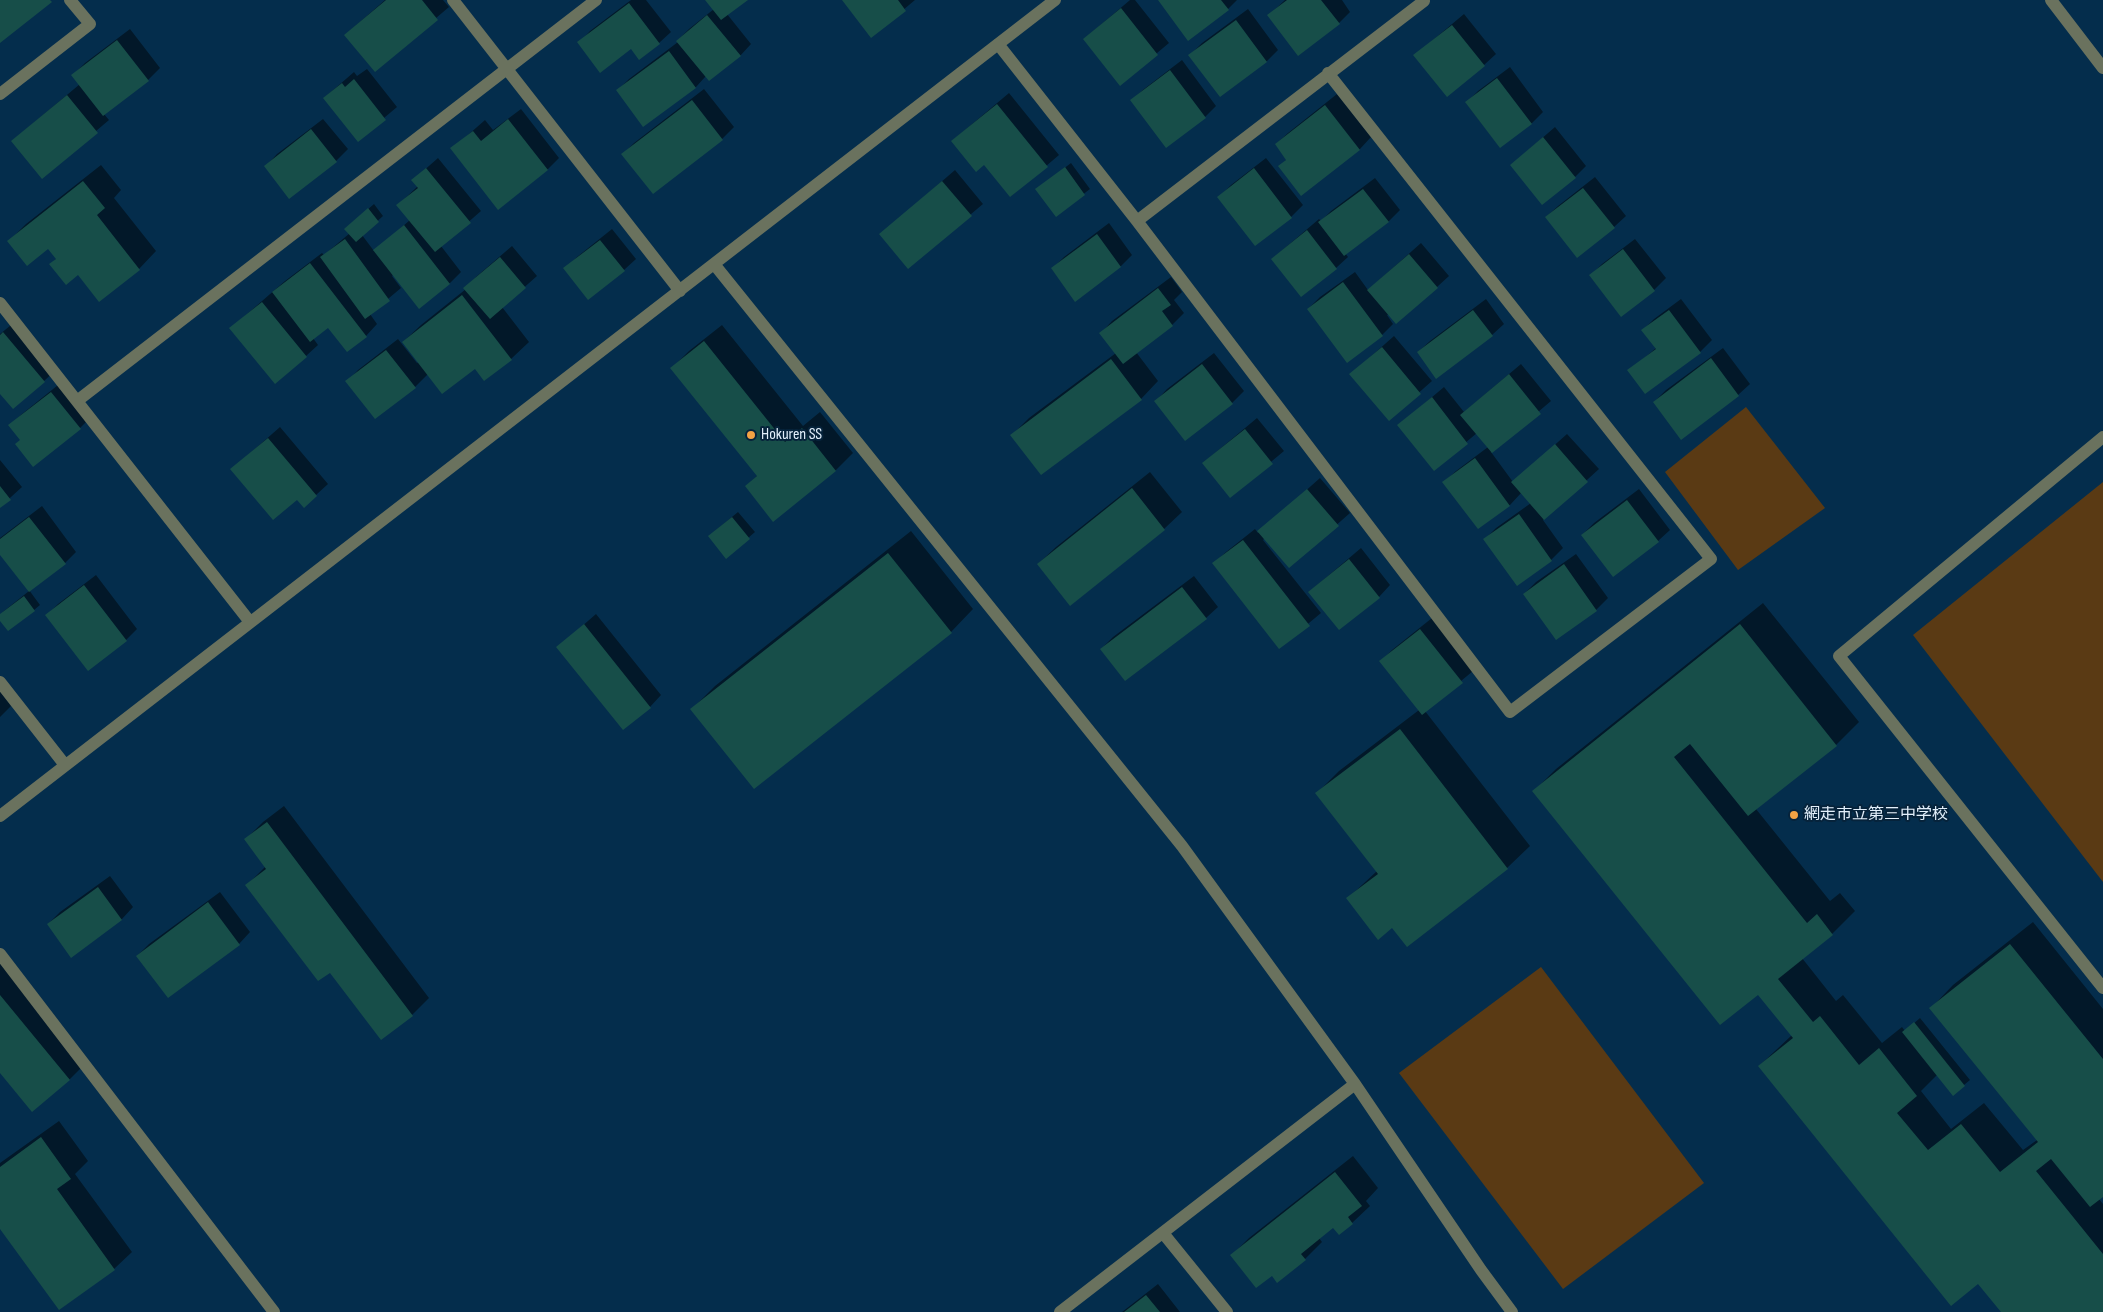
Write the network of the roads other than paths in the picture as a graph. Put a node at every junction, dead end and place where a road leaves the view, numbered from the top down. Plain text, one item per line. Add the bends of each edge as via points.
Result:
1 (70, 0) edge
2 (453, 0) edge
3 (596, 0) edge
4 (1056, 0) edge
5 (2051, 0) edge
6 (1424, 1) edge
7 (998, 44) junction
8 (2103, 68) edge
9 (507, 70) junction
10 (1328, 73) junction
11 (0, 94) edge
12 (1137, 221) junction
13 (714, 264) junction
14 (680, 291) junction
15 (0, 303) edge
16 (77, 401) junction
17 (2103, 437) edge
18 (250, 622) junction
19 (0, 682) edge
20 (65, 765) junction
21 (0, 816) edge
22 (0, 954) edge
23 (2103, 988) edge
24 (1355, 1084) junction
25 (1163, 1232) junction
26 (274, 1312) edge
27 (1060, 1312) edge
28 (1227, 1312) edge
29 (1512, 1312) edge

1 - 11 street via 90,24
2 - 9 street
3 - 9 street
4 - 7 street
5 - 8 street
6 - 10 street
7 - 12 street
7 - 13 street
9 - 14 street
9 - 16 street
10 - 12 street
10 - 12 street via 1711,559 1510,712
13 - 14 street
13 - 24 street via 1182,846
14 - 18 street
15 - 16 street
16 - 18 street
17 - 23 street via 1839,656
18 - 20 street
19 - 20 street
20 - 21 street
22 - 26 street
24 - 25 street
24 - 29 street
25 - 27 street
25 - 28 street

